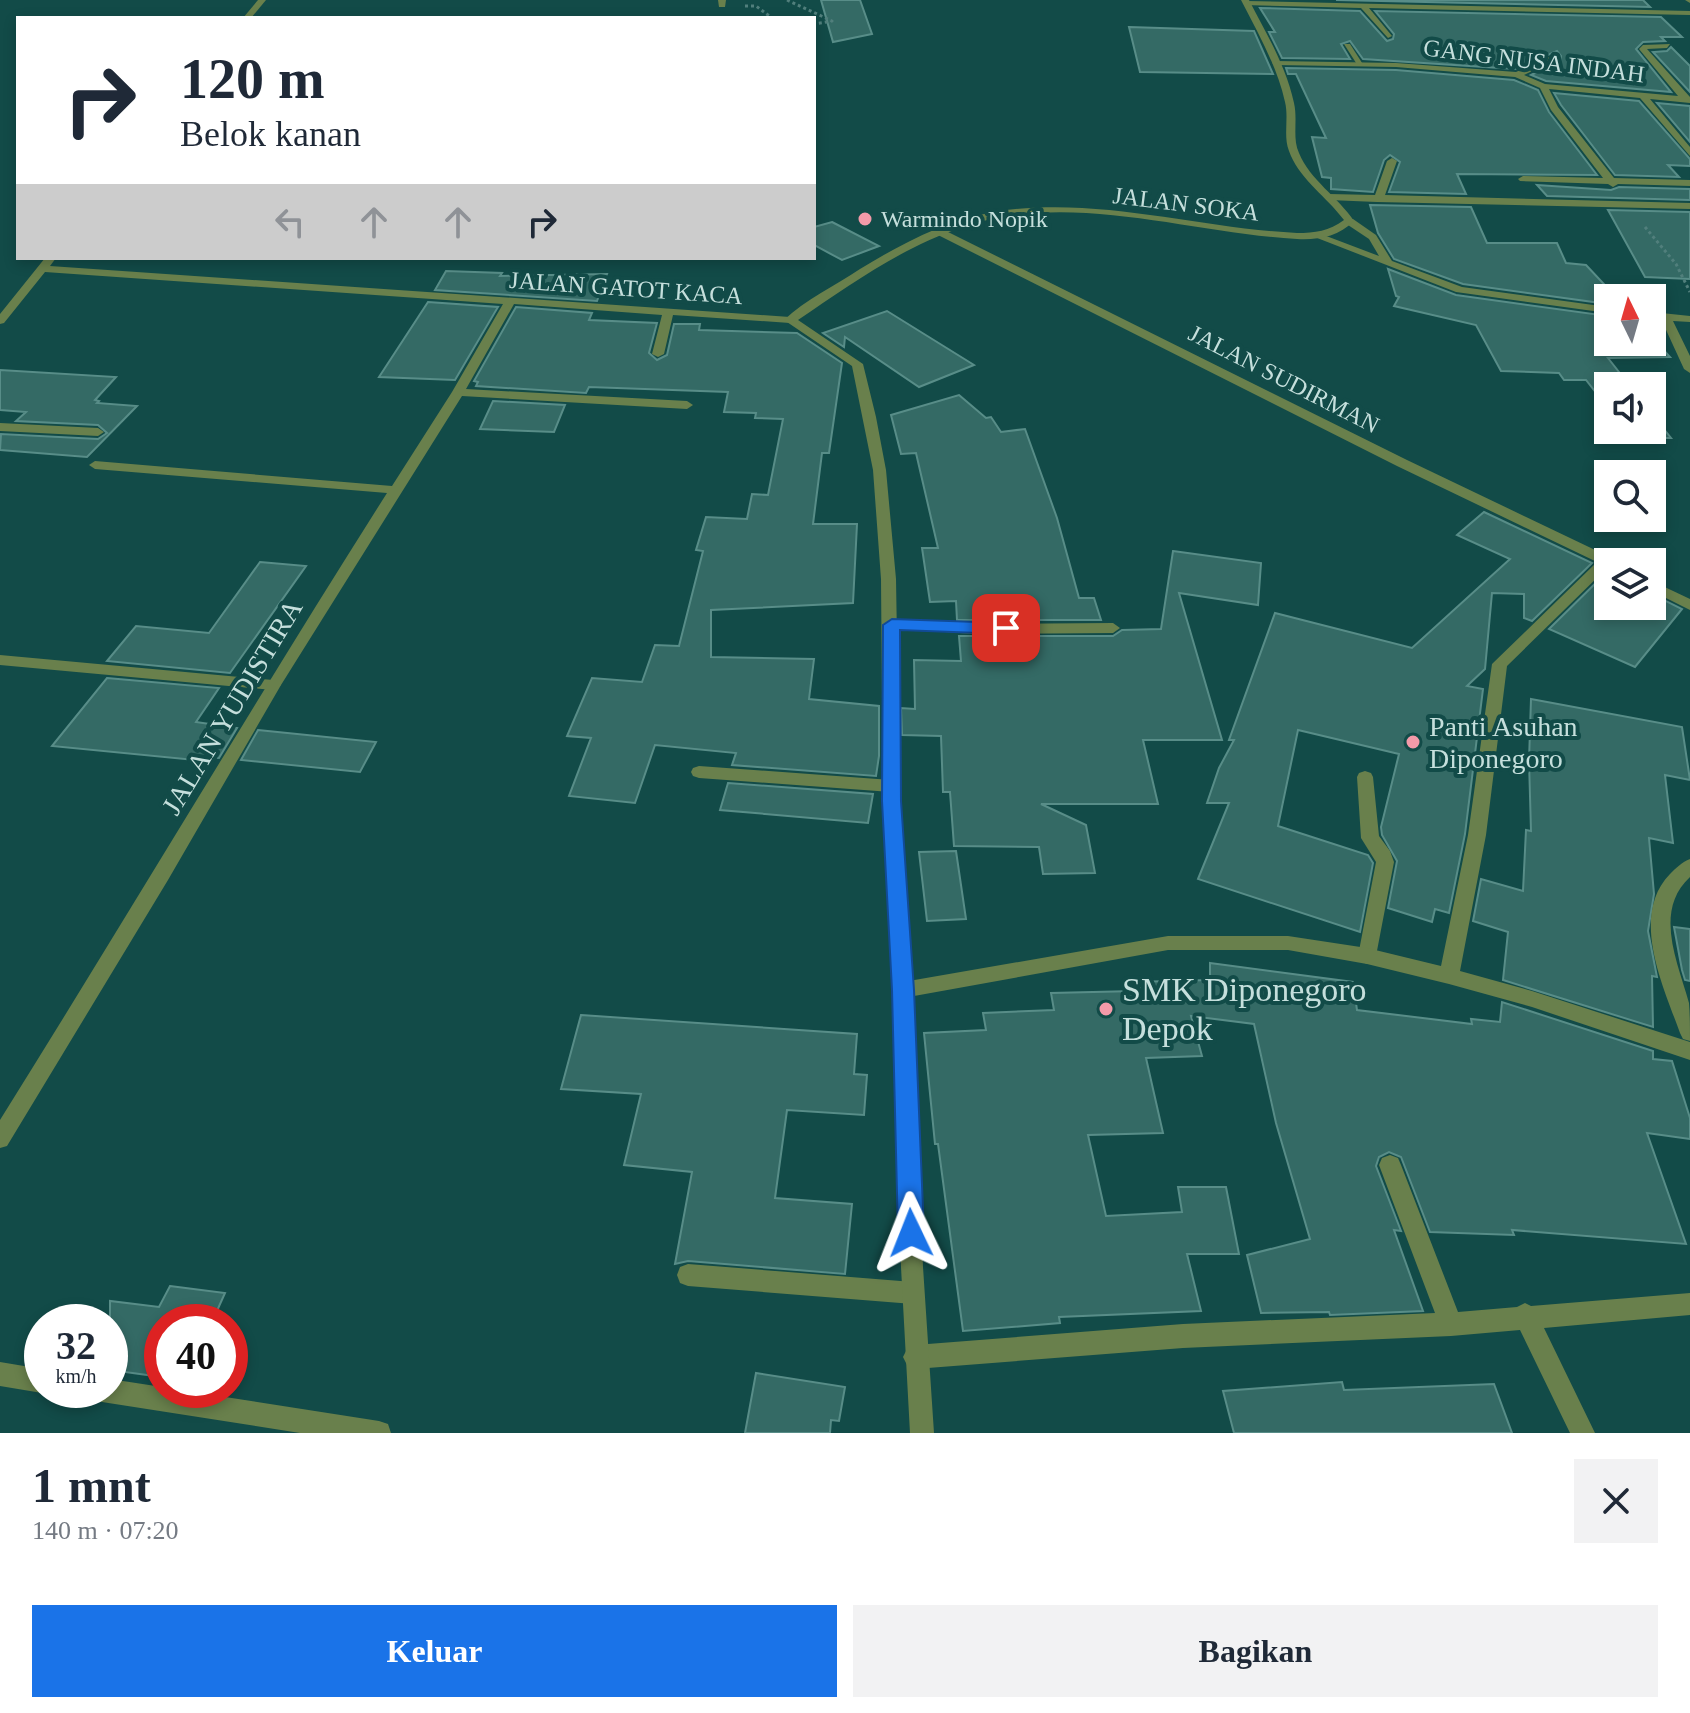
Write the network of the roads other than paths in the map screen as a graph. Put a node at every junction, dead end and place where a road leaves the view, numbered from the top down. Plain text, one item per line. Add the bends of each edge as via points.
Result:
1 (262, 0) edge
2 (1479, 0) edge
3 (1246, 2) edge
4 (1365, 8) junction
5 (1486, 10) junction
6 (1690, 13) edge
7 (249, 16) edge
8 (1388, 36) dead end
9 (1347, 46) dead end
10 (1667, 46) dead end
11 (1556, 56) dead end
12 (1276, 63) junction
13 (1361, 64) junction
14 (1517, 75) junction
15 (1543, 86) junction
16 (1642, 95) junction
17 (1688, 100) edge
18 (1690, 153) edge
19 (1392, 161) dead end
20 (1523, 179) dead end
21 (1612, 180) junction
22 (1690, 183) edge
23 (1329, 197) junction
24 (1377, 199) junction
25 (1621, 204) junction
26 (1690, 206) edge
27 (1349, 221) junction
28 (940, 232) junction
29 (1317, 236) junction
30 (50, 260) edge
31 (1387, 262) junction
32 (43, 269) junction
33 (510, 302) junction
34 (1594, 308) edge
35 (668, 314) junction
36 (1666, 317) joint
37 (1690, 319) edge
38 (790, 320) junction
39 (0, 321) edge
40 (658, 354) dead end
41 (1690, 369) edge
42 (458, 392) junction
43 (687, 405) dead end
44 (0, 427) edge
45 (98, 432) dead end
46 (95, 465) dead end
47 (393, 490) junction
48 (1594, 554) edge
49 (1594, 574) edge
50 (1666, 592) edge
51 (1690, 605) edge
52 (892, 625) junction
53 (1113, 628) dead end
54 (0, 660) edge
55 (273, 685) junction
56 (699, 772) dead end
57 (1365, 777) dead end
58 (891, 786) junction
59 (1690, 866) edge
60 (1367, 956) junction
61 (1449, 976) junction
62 (903, 990) junction
63 (1690, 1033) edge
64 (1690, 1051) edge
65 (0, 1139) edge
66 (1390, 1165) dead end
67 (688, 1275) dead end
68 (913, 1293) junction
69 (1690, 1304) edge
70 (1525, 1315) junction
71 (1451, 1324) junction
72 (915, 1357) junction
73 (0, 1374) edge
74 (24, 1378) edge
75 (128, 1394) edge
76 (379, 1433) edge
77 (922, 1433) edge
78 (1583, 1433) edge

1 - 7 street
2 - 5 street
3 - 4 street
3 - 12 street
4 - 5 street
4 - 8 street
5 - 6 street
9 - 13 street
10 - 17 street via 1643,49
11 - 14 street
12 - 13 street, GANG NUSA INDAH
12 - 23 street via 1291,104 1293,151
13 - 14 street, GANG NUSA INDAH
14 - 15 street, GANG NUSA INDAH
15 - 16 street, GANG NUSA INDAH
15 - 21 street via 1554,108
16 - 17 street, GANG NUSA INDAH
16 - 18 street
19 - 24 street
20 - 21 street
21 - 22 street
21 - 25 street
23 - 24 street
23 - 27 street
24 - 25 street
25 - 26 street
27 - 29 street, JALAN SOKA
27 - 31 street via 1371,233
28 - 29 street, JALAN SOKA via 984,217 1078,211
28 - 38 street, JALAN SOKA via 908,243
28 - 48 street, JALAN SUDIRMAN
29 - 31 street
30 - 32 street
31 - 34 street via 1460,290
32 - 33 street, JALAN GATOT KACA
32 - 39 street
33 - 35 street, JALAN GATOT KACA
33 - 42 street, JALAN YUDISTIRA
35 - 38 street, JALAN GATOT KACA
35 - 40 street
36 - 37 street
36 - 41 street
38 - 52 street via 857,364 881,495
42 - 43 street
42 - 47 street, JALAN YUDISTIRA
44 - 45 street
46 - 47 street
47 - 55 street, JALAN YUDISTIRA
49 - 61 street via 1500,664 1477,835
50 - 51 street
52 - 53 street
52 - 58 street
54 - 55 street
55 - 65 street, JALAN YUDISTIRA
56 - 58 street
57 - 60 street via 1370,838 1385,862
58 - 62 street
59 - 63 street via 1670,886 1659,922
60 - 61 street
60 - 62 street via 1288,943 1168,943
61 - 64 street
62 - 68 street
66 - 71 street
67 - 68 street
68 - 72 street
69 - 70 street
70 - 71 street
70 - 78 street
71 - 72 street via 1183,1336
72 - 77 street
73 - 74 street
75 - 76 street

